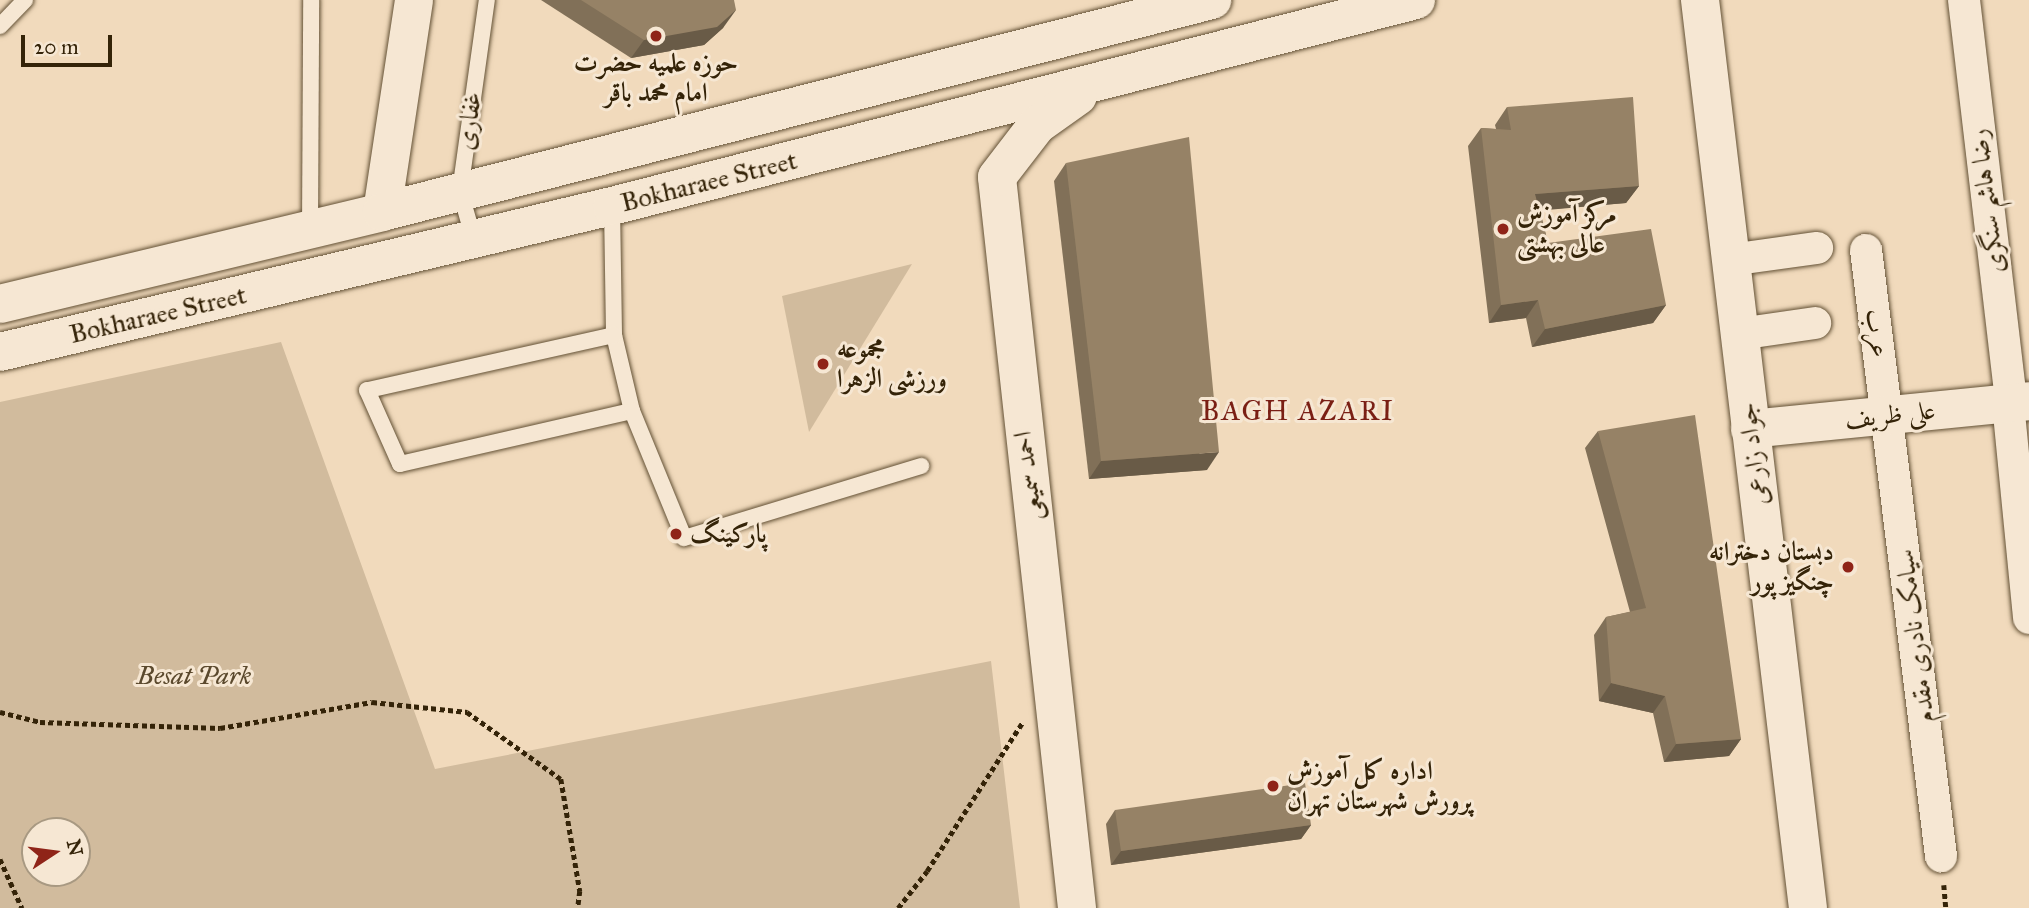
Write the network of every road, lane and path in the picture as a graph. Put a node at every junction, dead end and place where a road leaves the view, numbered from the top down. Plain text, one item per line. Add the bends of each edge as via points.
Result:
1 (25, 0) edge
2 (311, 0) edge
3 (414, 0) edge
4 (486, 0) edge
5 (1212, 0) edge
6 (1416, 0) edge
7 (1700, 0) edge
8 (1964, 0) edge
9 (0, 26) edge
10 (1093, 85) junction
11 (460, 191) junction
12 (612, 206) junction
13 (382, 212) junction
14 (310, 229) junction
15 (457, 244) junction
16 (1817, 248) dead end
17 (1866, 250) dead end
18 (1730, 260) junction
19 (0, 304) edge
20 (1815, 323) dead end
21 (1739, 334) junction
22 (614, 335) junction
23 (0, 352) edge
24 (2016, 402) edge
25 (632, 411) junction
26 (1889, 415) junction
27 (1750, 429) junction
28 (921, 466) dead end
29 (2029, 618) edge
30 (1051, 677) junction
31 (0, 712) edge
32 (1941, 856) dead end
33 (0, 859) edge
34 (22, 908) edge
35 (578, 908) edge
36 (898, 908) edge
37 (1077, 908) edge
38 (1808, 908) edge

1 - 9 lane
2 - 14 lane
3 - 13 main road
4 - 11 lane, غفاری
5 - 11 main road, Bokharaee Street
6 - 10 main road, Bokharaee Street
7 - 18 main road, جواد زارعی
8 - 24 street, رضا هاشم سنگری
10 - 12 main road, Bokharaee Street
10 - 30 main road, احمد سمیعی via 1037,125 997,177
11 - 13 main road, Bokharaee Street
11 - 15 lane, غفاری
12 - 15 main road, Bokharaee Street
12 - 22 lane
13 - 14 main road, Bokharaee Street
13 - 15 main road
14 - 19 main road, Bokharaee Street
15 - 23 main road, Bokharaee Street
16 - 18 street
17 - 26 street, عرب
18 - 21 main road, جواد زارعی
20 - 21 street
21 - 27 main road, جواد زارعی
22 - 25 lane
22 - 25 lane via 367,390 400,464
24 - 26 main road, علی ظریف
24 - 29 street, رضا هاشم سنگری
25 - 28 lane via 684,538
26 - 27 main road, علی ظریف
26 - 32 street, سیامک نادری مقدم
27 - 38 main road, جواد زارعی
30 - 36 path via 927,871
30 - 37 main road, احمد سمیعی
31 - 35 path via 40,722 220,728 372,702 467,712 561,779 580,891
33 - 34 path

